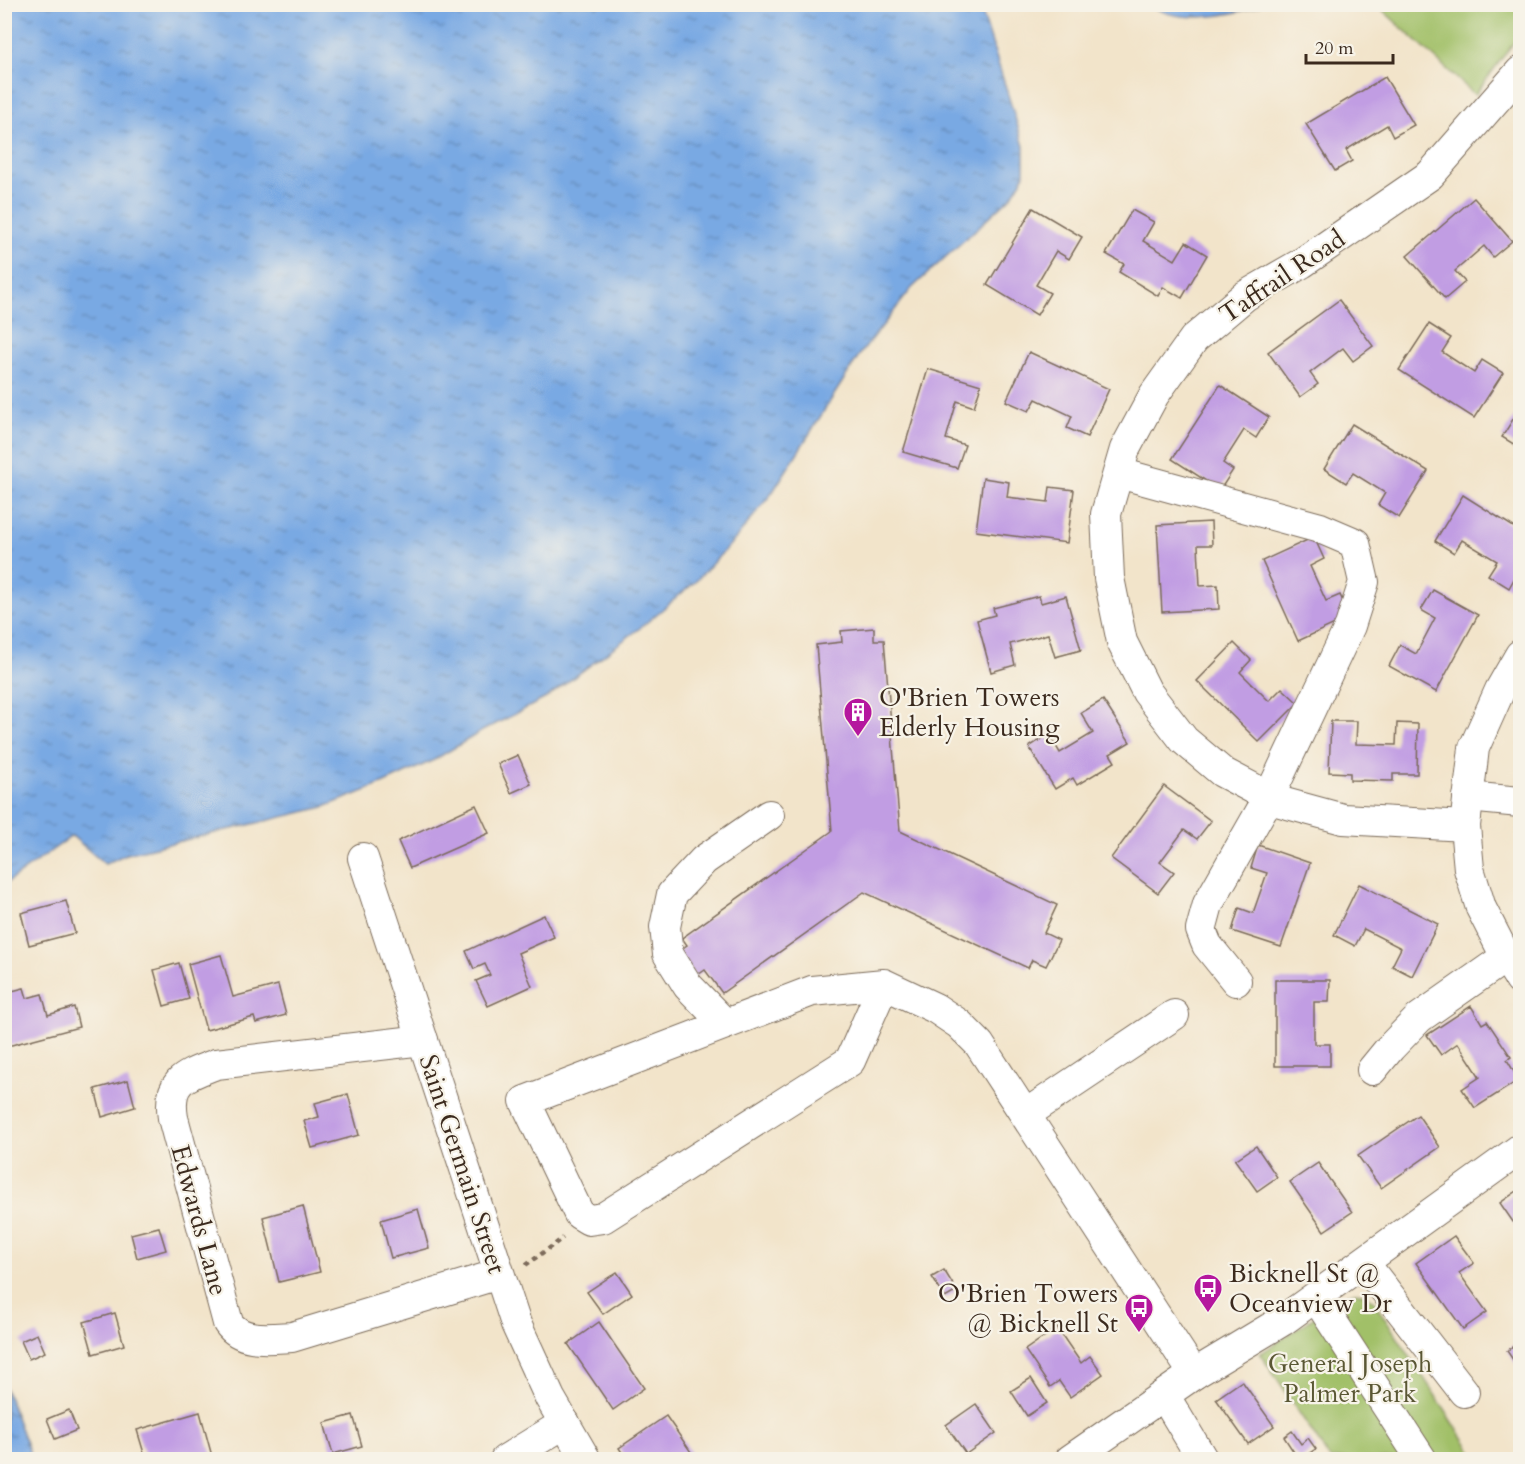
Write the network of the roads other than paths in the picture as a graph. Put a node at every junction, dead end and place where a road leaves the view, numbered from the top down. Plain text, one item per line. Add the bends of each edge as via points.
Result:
1 (1521, 72) edge
2 (1119, 473) junction
3 (1521, 655) edge
4 (1269, 796) junction
5 (1468, 797) junction
6 (1521, 801) edge
7 (768, 815) dead end
8 (1465, 826) junction
9 (363, 858) dead end
10 (1513, 969) edge
11 (1236, 981) dead end
12 (884, 984) junction
13 (1174, 1015) dead end
14 (725, 1024) junction
15 (423, 1040) junction
16 (1372, 1070) dead end
17 (1026, 1114) junction
18 (1521, 1149) edge
19 (1364, 1263) junction
20 (501, 1278) junction
21 (1316, 1297) junction
22 (1194, 1374) junction
23 (1464, 1392) dead end
24 (1164, 1395) junction
25 (565, 1423) junction
26 (505, 1460) edge
27 (586, 1460) edge
28 (1070, 1460) edge
29 (1203, 1460) edge
30 (1422, 1460) edge

1 - 2 street, Taffrail Road via 1430,175 1245,296 1194,339 1154,395 1125,449
2 - 4 street, Taffrail Road via 1106,514 1109,578 1122,642 1147,693 1184,740 1222,772
2 - 4 street via 1320,528 1355,543 1364,582 1350,626
3 - 5 street via 1474,748
4 - 8 street, Taffrail Road via 1343,819
4 - 11 street via 1208,904 1201,930 1207,945
5 - 6 street
5 - 8 street
7 - 14 street via 704,860 672,894 665,927 668,954 688,986
8 - 10 street via 1469,868 1482,908
9 - 15 street, Saint Germain Street
10 - 16 street via 1419,1018
12 - 14 street via 812,991
12 - 14 street via 850,1061 603,1218 589,1220 579,1214 525,1101
12 - 17 street via 959,1024 979,1044
13 - 17 street
15 - 20 street, Saint Germain Street
15 - 20 street, Edwards Lane via 216,1064 193,1073 177,1086 171,1101 173,1118 228,1323 237,1333 249,1337 292,1337
17 - 22 street
18 - 19 street
19 - 21 street
19 - 23 street
20 - 25 street, Saint Germain Street via 532,1360
21 - 22 street
21 - 30 street
22 - 24 street
24 - 28 street
24 - 29 street
25 - 26 street
25 - 27 street, Saint Germain Street

